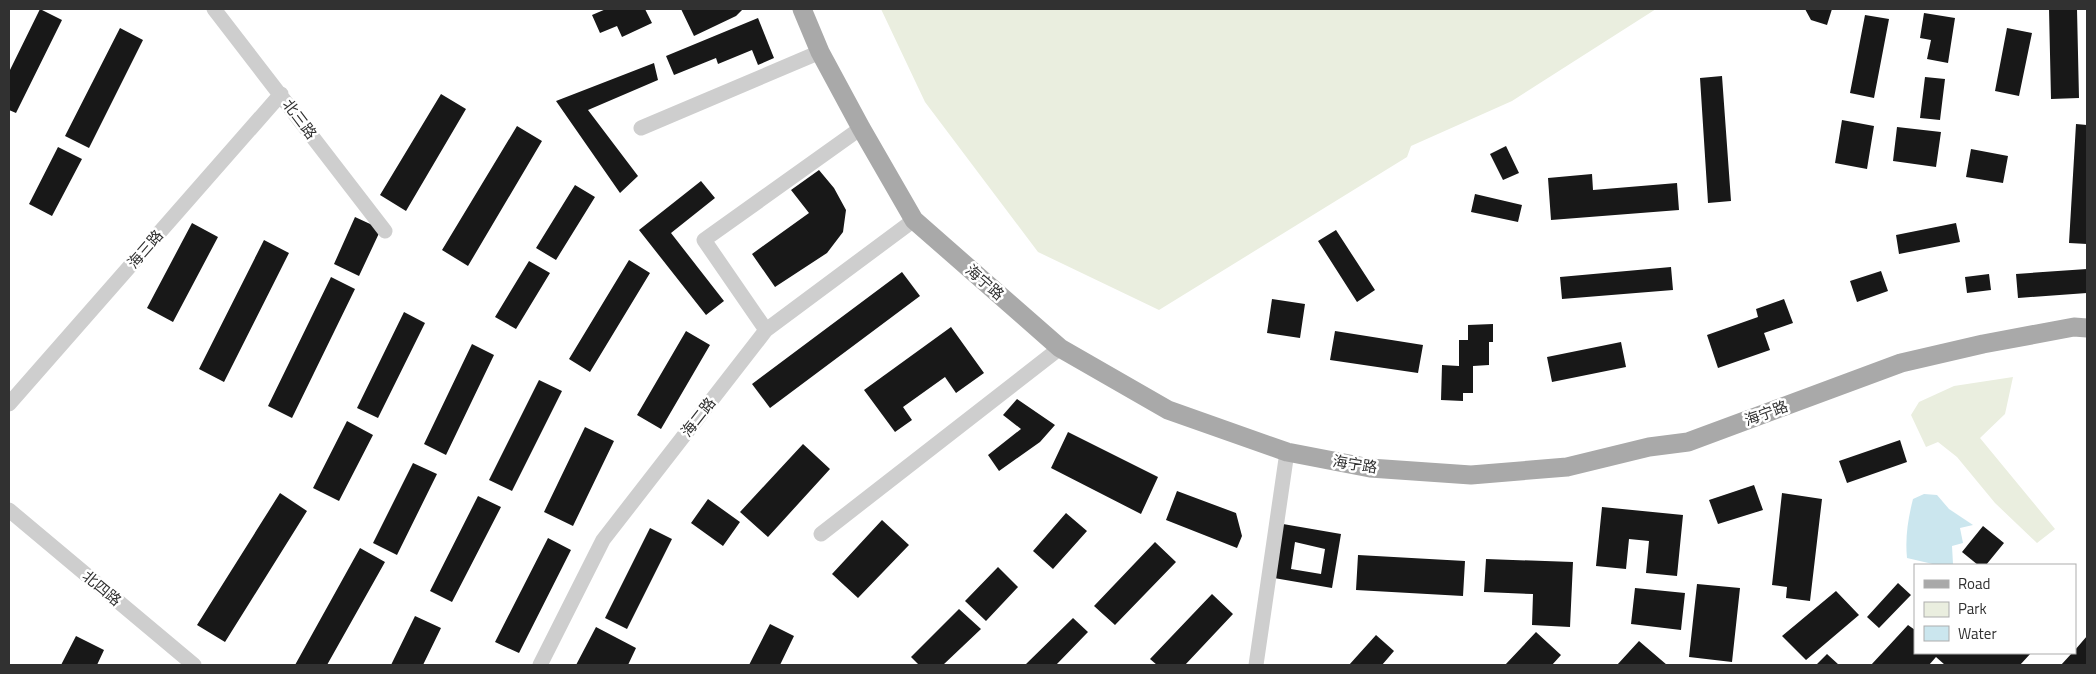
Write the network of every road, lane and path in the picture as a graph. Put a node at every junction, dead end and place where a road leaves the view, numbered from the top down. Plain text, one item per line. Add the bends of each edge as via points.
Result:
1 (214, 9) edge
2 (802, 9) edge
3 (820, 52) junction
4 (281, 94) junction
5 (642, 128) dead end
6 (861, 128) junction
7 (914, 220) junction
8 (385, 230) dead end
9 (2087, 328) edge
10 (766, 330) junction
11 (1060, 348) junction
12 (9, 404) edge
13 (1287, 452) junction
14 (9, 510) edge
15 (822, 534) dead end
16 (544, 664) edge
17 (194, 665) edge
18 (1256, 665) edge

1 - 4 street, 北三路
2 - 3 main road, 海宁路
3 - 5 street
3 - 6 main road, 海宁路
4 - 8 street, 北三路
4 - 12 street, 海三路
6 - 7 main road, 海宁路
6 - 10 street via 704,240
7 - 10 street, 海二路
7 - 11 main road, 海宁路
9 - 13 main road, 海宁路 via 2074,327 1983,344 1901,363 1688,442 1649,447 1567,467 1471,475 1370,468
10 - 16 street, 海二路 via 603,540
11 - 13 main road, 海宁路 via 1168,410
11 - 15 street
13 - 18 street
14 - 17 street, 北四路

